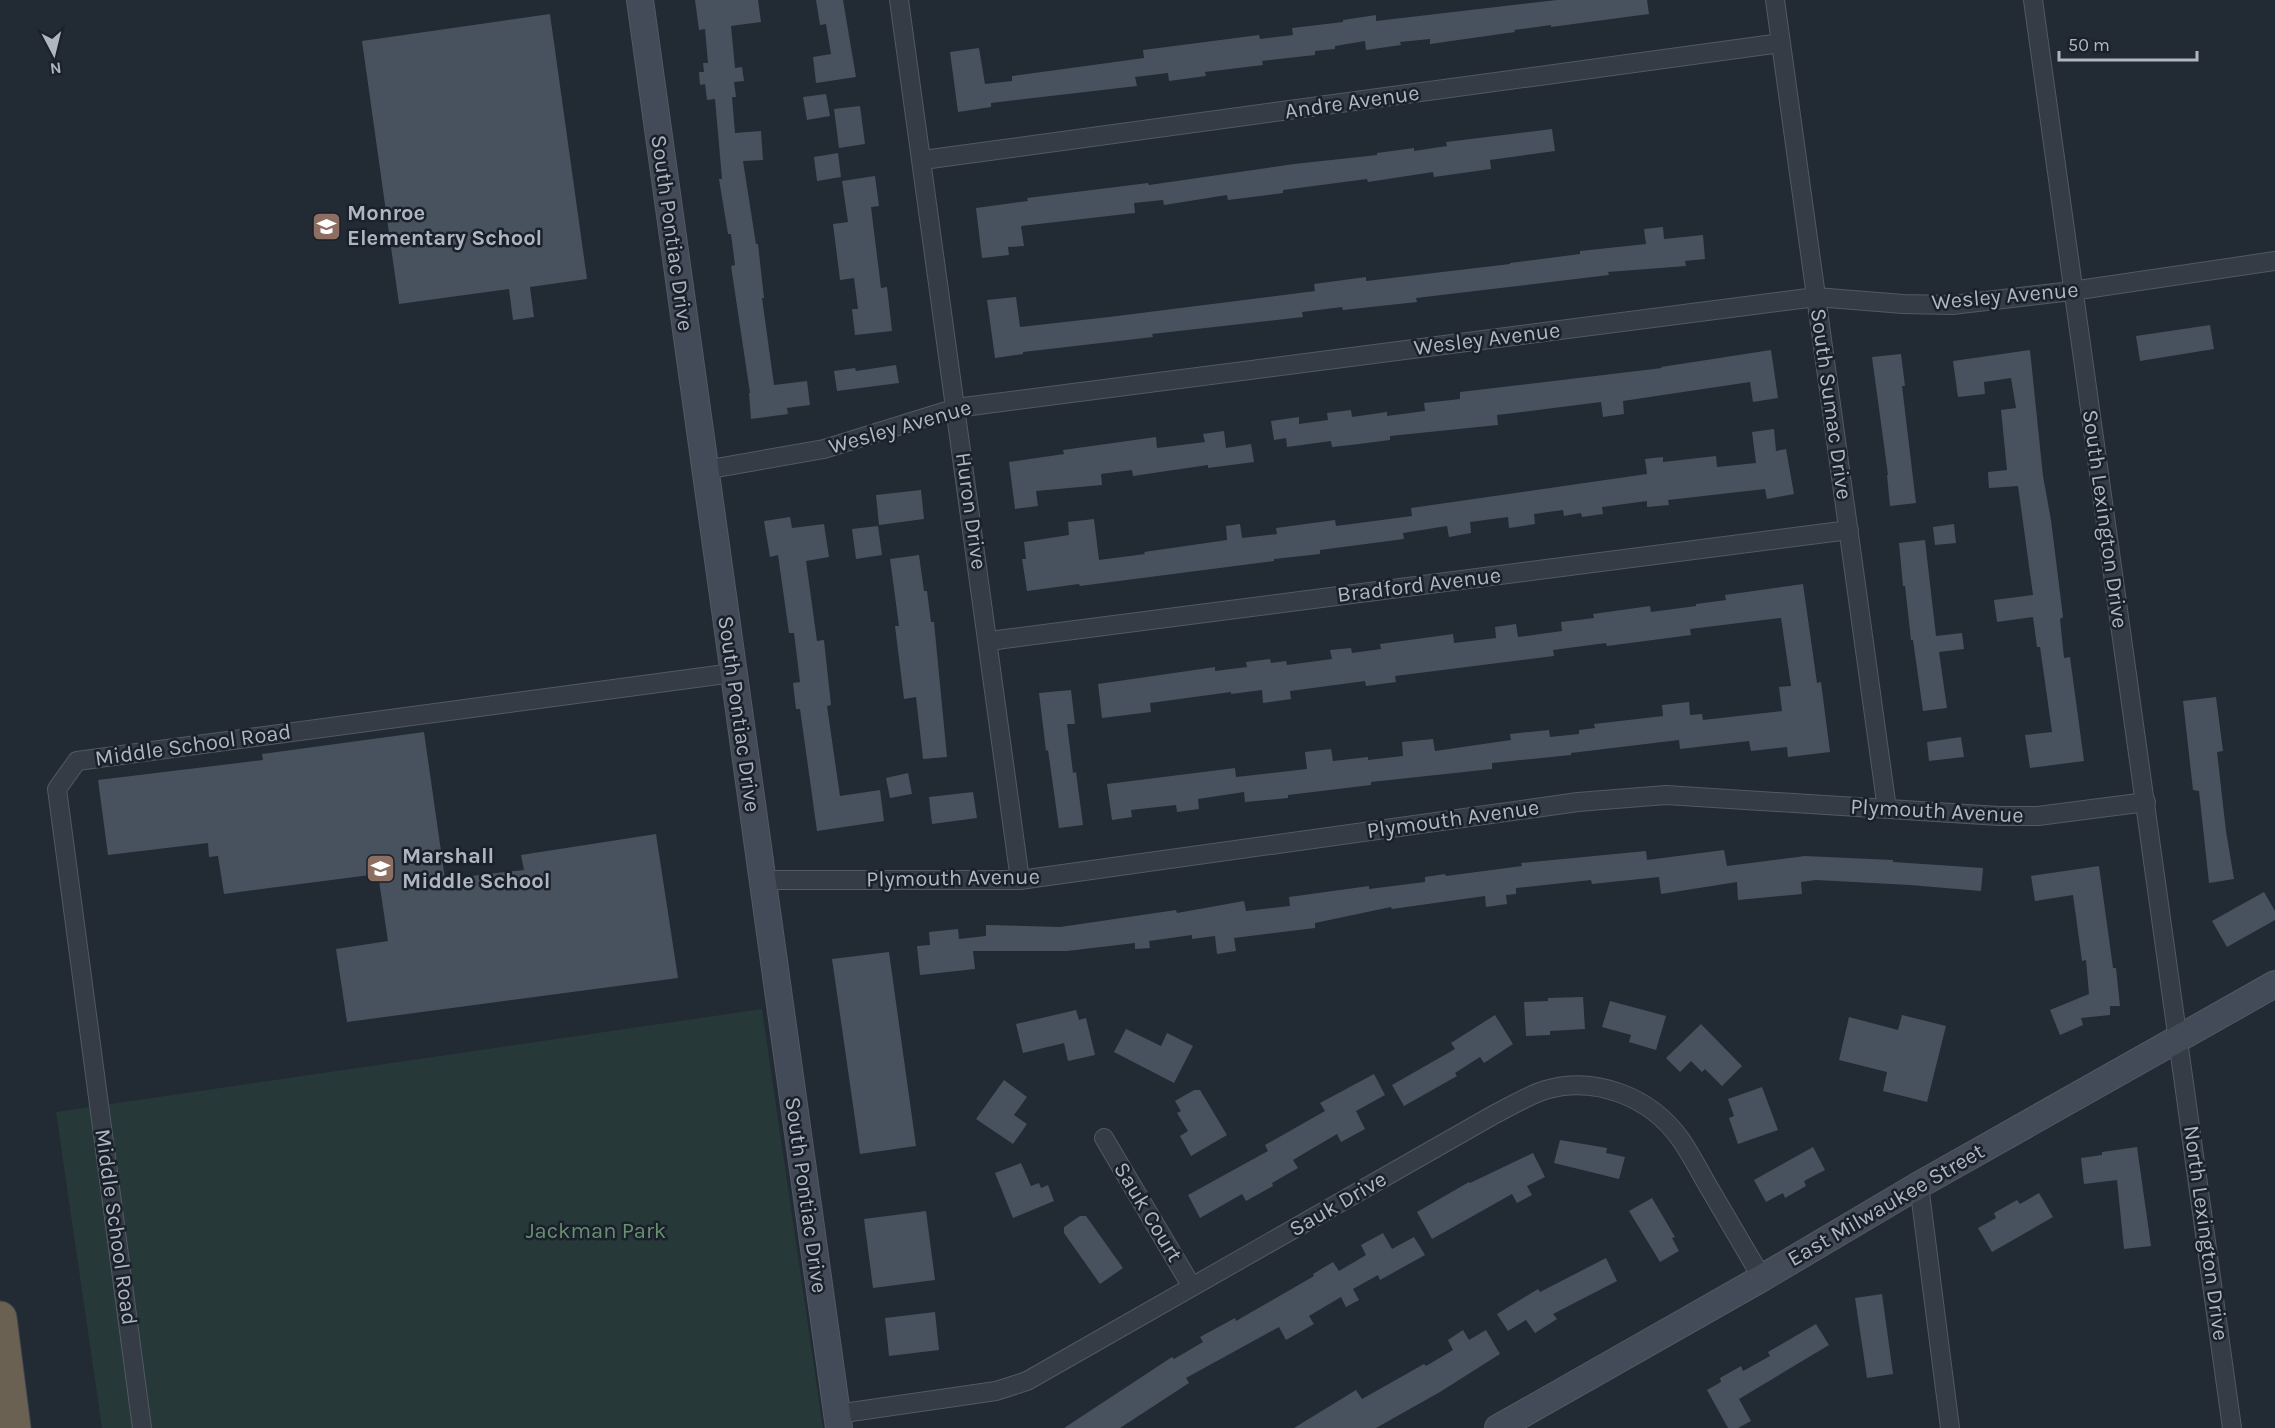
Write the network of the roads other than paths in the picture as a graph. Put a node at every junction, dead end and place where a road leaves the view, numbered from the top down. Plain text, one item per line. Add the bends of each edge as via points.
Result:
1 (640, 0) edge
2 (900, 0) edge
3 (1775, 0) edge
4 (2033, 0) edge
5 (1781, 43) junction
6 (923, 160) junction
7 (2275, 261) edge
8 (2072, 291) junction
9 (1816, 297) junction
10 (956, 408) junction
11 (705, 470) junction
12 (1849, 530) junction
13 (989, 641) junction
14 (733, 673) junction
15 (2146, 802) junction
16 (1887, 809) junction
17 (762, 880) junction
18 (1020, 880) junction
19 (2275, 984) edge
20 (2180, 1038) junction
21 (1104, 1138) dead end
22 (1919, 1185) junction
23 (1762, 1278) junction
24 (1192, 1287) junction
25 (0, 1318) edge
26 (838, 1421) edge
27 (14, 1428) edge
28 (142, 1428) edge
29 (1498, 1428) edge
30 (1950, 1428) edge
31 (2232, 1428) edge

1 - 11 street, South Pontiac Drive
2 - 6 street, Huron Drive
3 - 5 street, South Sumac Drive
4 - 8 street, South Lexington Drive
5 - 6 street, Andre Avenue
5 - 9 street, South Sumac Drive
6 - 10 street, Huron Drive
7 - 8 street, Wesley Avenue
8 - 9 street, Wesley Avenue via 1952,305
8 - 15 street, South Lexington Drive
9 - 10 street, Wesley Avenue
9 - 12 street, South Sumac Drive
10 - 11 street, Wesley Avenue via 824,449
10 - 13 street, Huron Drive
11 - 14 street, South Pontiac Drive
12 - 13 street, Bradford Avenue
12 - 16 street, South Sumac Drive
13 - 18 street, Huron Drive
14 - 17 street, South Pontiac Drive
14 - 28 street, Middle School Road via 77,761 57,789
15 - 16 street, Plymouth Avenue via 2038,816
15 - 20 street, South Lexington Drive
16 - 18 street, Plymouth Avenue via 1694,796 1638,797 1578,802
17 - 18 street, Plymouth Avenue
17 - 26 street, South Pontiac Drive
19 - 20 street, East Milwaukee Street
20 - 22 street, East Milwaukee Street
20 - 31 street, North Lexington Drive
21 - 24 street, Sauk Court
22 - 23 street, East Milwaukee Street
22 - 30 street
23 - 24 street, Sauk Drive via 1681,1139 1662,1118 1622,1093 1574,1085 1529,1096
23 - 29 street, East Milwaukee Street
24 - 26 street, Sauk Drive via 1027,1381 996,1391
25 - 27 highway

